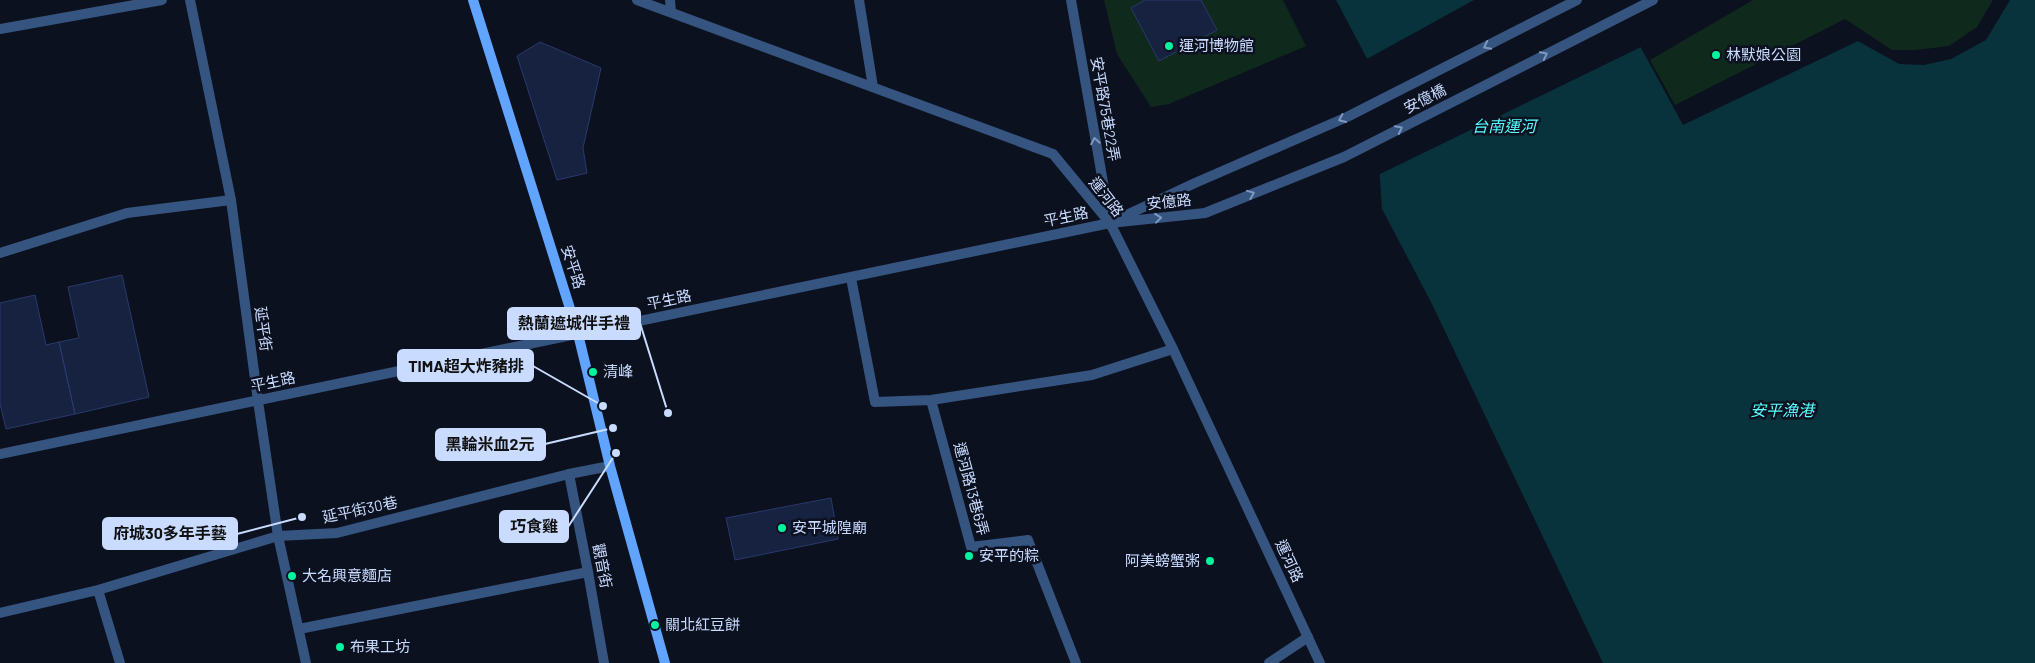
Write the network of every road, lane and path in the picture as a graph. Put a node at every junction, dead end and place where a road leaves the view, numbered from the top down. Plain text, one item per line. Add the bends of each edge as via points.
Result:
1 (162, 0) edge
2 (190, 0) edge
3 (472, 0) edge
4 (637, 0) edge
5 (670, 0) edge
6 (859, 0) edge
7 (1070, 0) edge
8 (1577, 0) edge
9 (1653, 0) edge
10 (671, 12) junction
11 (0, 29) edge
12 (872, 87) junction
13 (1195, 183) joint
14 (231, 200) junction
15 (1206, 213) joint
16 (1110, 223) junction
17 (0, 253) edge
18 (850, 278) junction
19 (578, 334) junction
20 (1173, 349) junction
21 (931, 400) junction
22 (258, 401) junction
23 (0, 454) edge
24 (610, 466) junction
25 (569, 474) junction
26 (278, 536) junction
27 (588, 572) junction
28 (98, 590) junction
29 (0, 613) edge
30 (299, 629) junction
31 (1308, 637) junction
32 (120, 663) edge
33 (306, 663) edge
34 (604, 663) edge
35 (665, 663) edge
36 (1076, 663) edge
37 (1269, 663) edge
38 (1320, 663) edge

1 - 11 street
2 - 14 street, 延平街
3 - 19 street, 安平路
4 - 10 street, 運河路
5 - 10 street
6 - 12 street
16 -> 7 street, 安平路75巷22弄
8 -> 13 street, 安億橋 via 1347,116
15 -> 9 street, 安億橋 via 1344,156
10 - 12 street, 運河路
12 - 16 street, 運河路 via 1053,154
13 - 16 street, 安億路
14 - 17 street via 128,213
14 - 22 street, 延平街
16 -> 15 street, 安億路
16 - 18 street, 平生路
16 - 20 street, 運河路
18 - 19 street, 平生路
18 - 21 street via 875,402
19 - 22 street, 平生路
19 - 24 street, 安平路
20 - 21 street via 1092,375
20 - 31 street, 運河路
21 - 36 street, 運河路13巷6弄 via 971,547 1028,540
22 - 23 street, 平生路
22 - 26 street, 延平街
24 - 25 street, 延平街30巷
24 - 35 street, 安平路
25 - 26 street, 延平街30巷 via 337,533
25 - 27 street, 觀音街
26 - 28 street, 延平街30巷
26 - 30 street, 延平街
27 - 30 street
27 - 34 street, 觀音街
28 - 29 street, 延平街30巷
28 - 32 street
30 - 33 street, 延平街
31 - 37 street
31 - 38 street, 運河路

